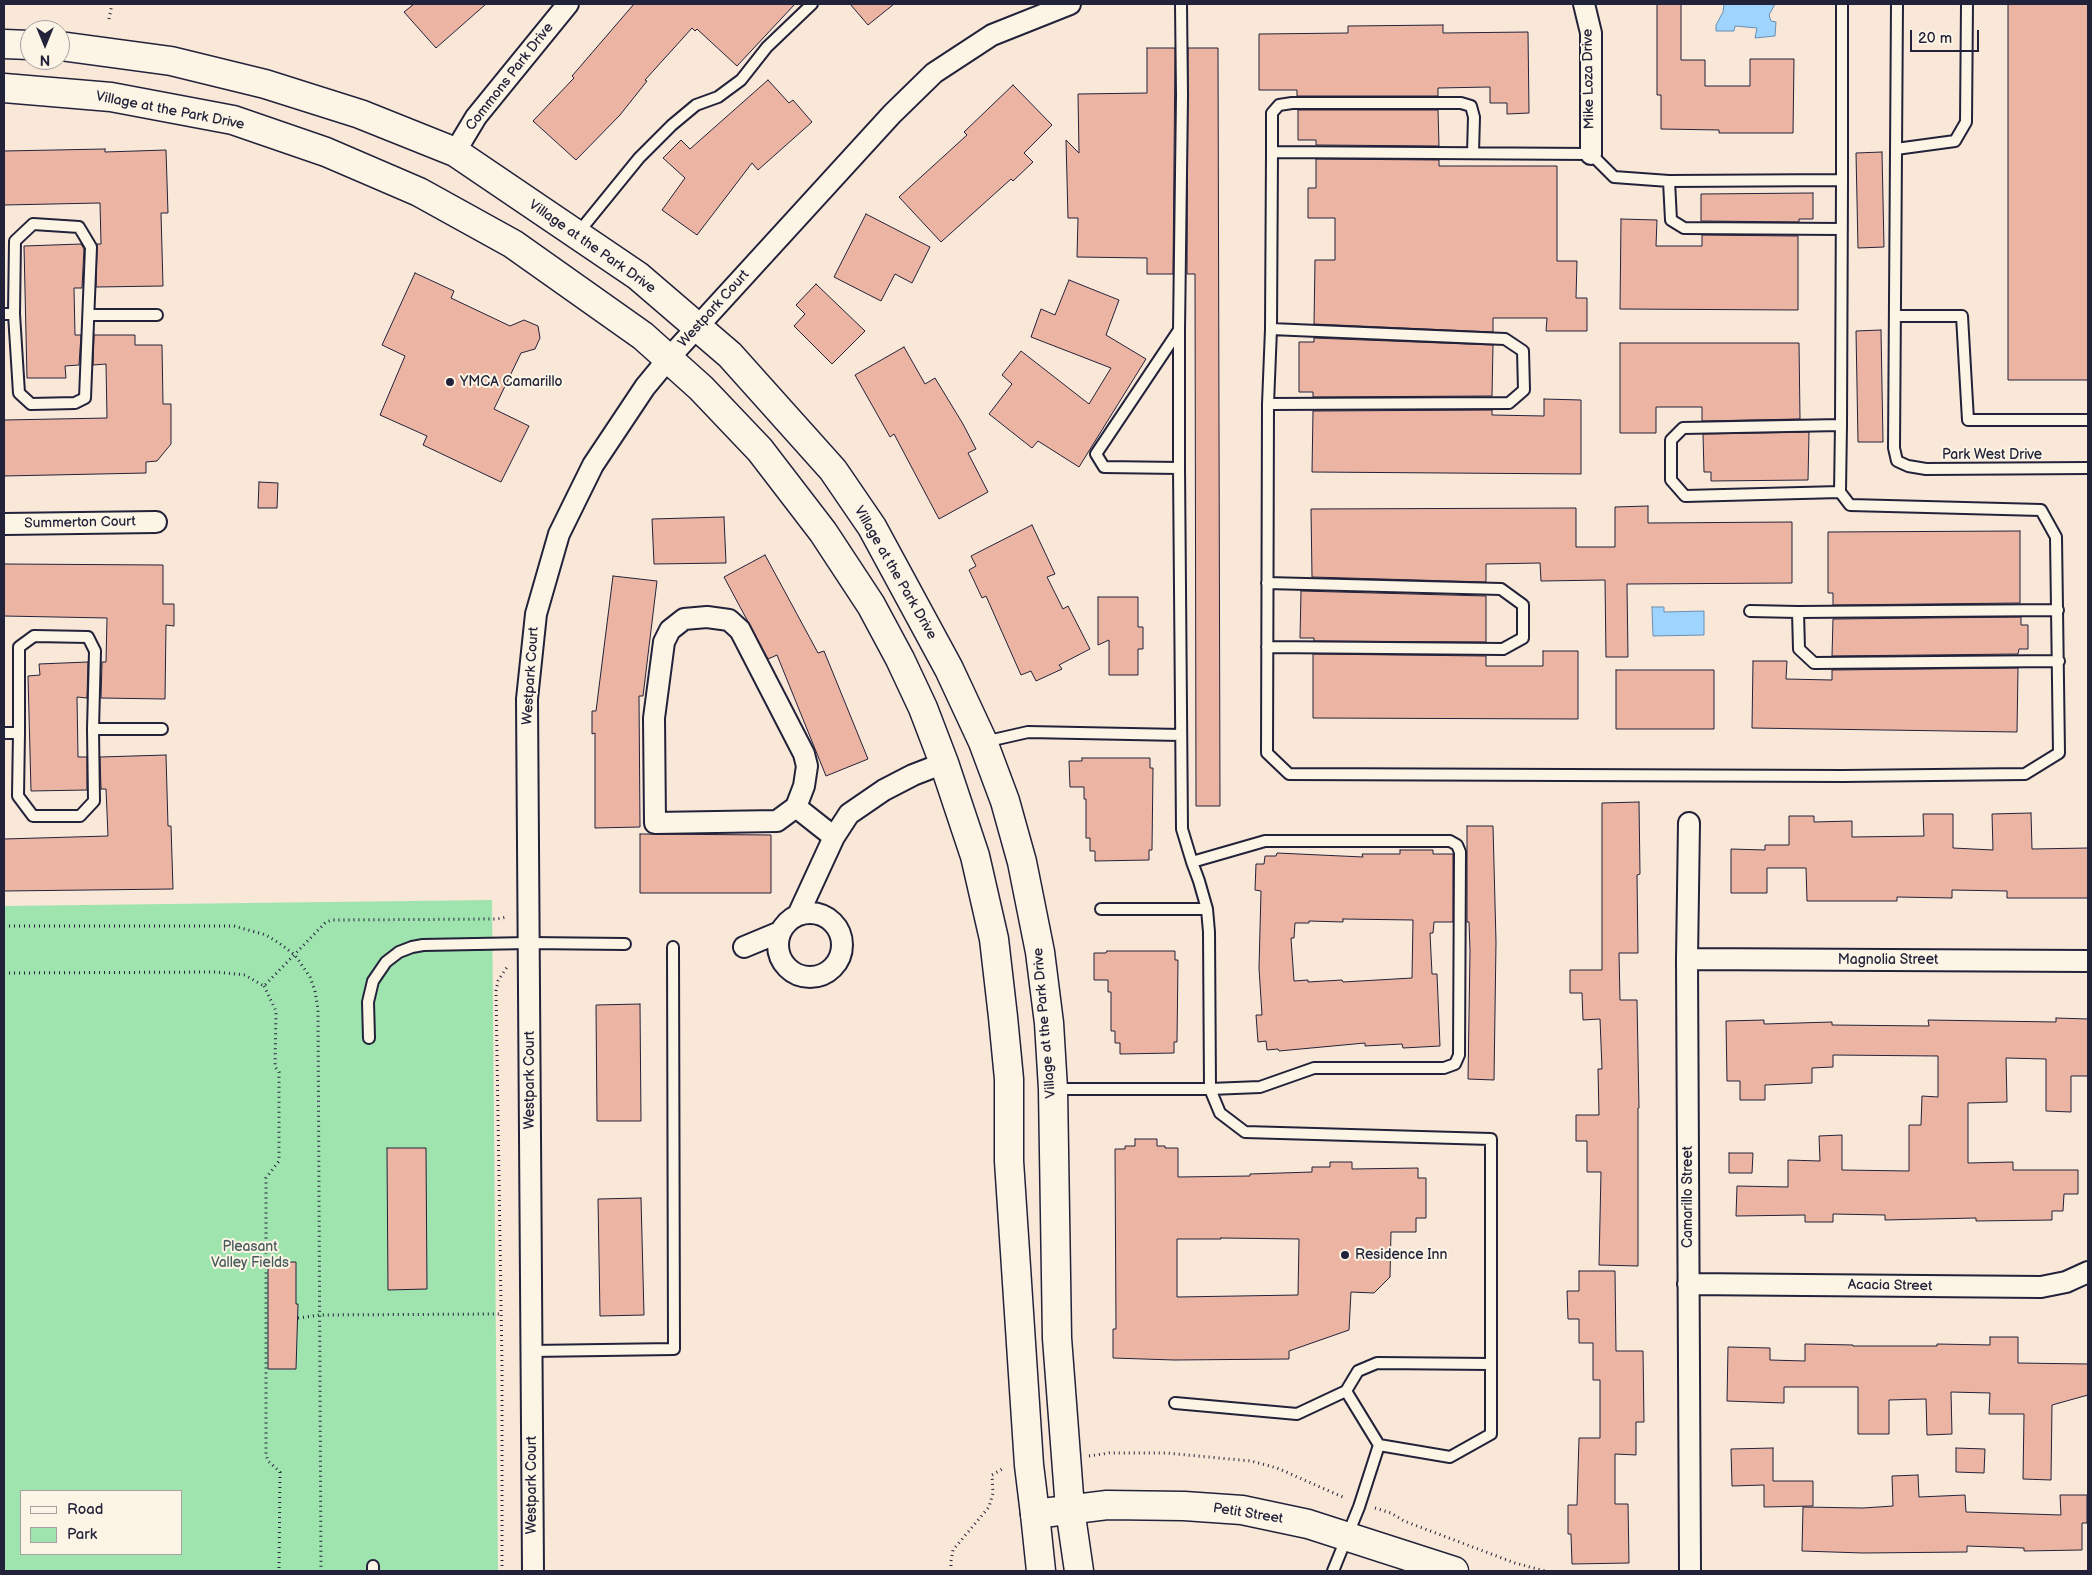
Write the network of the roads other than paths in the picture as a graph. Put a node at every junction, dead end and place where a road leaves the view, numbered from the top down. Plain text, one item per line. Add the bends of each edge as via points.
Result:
1 (566, 4) edge
2 (812, 4) edge
3 (1070, 4) edge
4 (1181, 4) edge
5 (1584, 4) edge
6 (1842, 4) edge
7 (1897, 4) edge
8 (1967, 4) edge
9 (4, 44) edge
10 (20, 45) edge
11 (70, 47) edge
12 (4, 88) edge
13 (1896, 149) junction
14 (455, 152) junction
15 (1272, 152) junction
16 (1473, 154) junction
17 (1590, 154) junction
18 (1842, 180) junction
19 (1669, 181) junction
20 (1841, 229) junction
21 (577, 234) junction
22 (9, 314) edge
23 (90, 315) junction
24 (157, 315) dead end
25 (1895, 316) junction
26 (698, 327) junction
27 (1271, 329) junction
28 (1179, 330) junction
29 (669, 358) junction
30 (1268, 404) junction
31 (2088, 420) edge
32 (1841, 425) junction
33 (1179, 468) junction
34 (2088, 468) edge
35 (1840, 492) junction
36 (156, 522) dead end
37 (4, 524) edge
38 (1267, 583) junction
39 (2058, 610) junction
40 (1750, 611) dead end
41 (1798, 612) junction
42 (1267, 647) junction
43 (2059, 661) junction
44 (162, 728) dead end
45 (93, 729) junction
46 (4, 732) edge
47 (19, 733) junction
48 (1181, 735) junction
49 (983, 742) junction
50 (944, 763) junction
51 (796, 807) junction
52 (1689, 822) dead end
53 (834, 837) junction
54 (1192, 862) junction
55 (815, 879) junction
56 (1100, 909) dead end
57 (1207, 909) junction
58 (798, 915) junction
59 (823, 915) junction
60 (780, 932) junction
61 (529, 943) junction
62 (625, 944) dead end
63 (672, 946) dead end
64 (780, 957) junction
65 (1687, 959) junction
66 (2088, 961) edge
67 (369, 1038) dead end
68 (1053, 1089) junction
69 (1210, 1089) junction
70 (2088, 1272) edge
71 (1688, 1284) junction
72 (532, 1351) junction
73 (1491, 1364) junction
74 (1346, 1391) junction
75 (1175, 1402) dead end
76 (1379, 1445) junction
77 (1070, 1509) junction
78 (1035, 1514) junction
79 (1347, 1536) junction
80 (533, 1571) edge
81 (1041, 1571) edge
82 (1079, 1571) edge
83 (1333, 1571) edge
84 (1454, 1571) edge
85 (1690, 1571) edge

1 - 14 street, Commons Park Drive via 476,117
2 - 21 lane via 767,47 740,80 718,97 696,105 672,125
3 - 26 street, Westpark Court via 992,35 934,73 885,121
4 - 28 lane
5 - 17 street, Mike Loza Drive via 1590,33
6 - 18 lane
7 - 13 lane
8 - 13 lane via 1966,122 1955,141
9 - 10 main road
11 - 14 main road, Village at the Park Drive via 170,61 265,84 360,114
12 - 29 main road, Village at the Park Drive via 111,97 233,120 326,152 419,192 514,244 634,329
13 - 25 lane
14 - 21 main road, Village at the Park Drive
15 - 16 lane
15 - 16 lane via 1272,113 1279,105 1461,103 1471,106 1474,117
15 - 27 lane
16 - 17 lane
17 - 19 lane via 1614,177
18 - 19 lane
18 - 20 lane
19 - 20 lane via 1671,220 1684,228
20 - 32 lane
21 - 26 main road, Village at the Park Drive via 638,276
22 - 23 lane via 19,393 31,404 76,403 85,398
22 - 23 lane via 15,241 33,224 79,227 91,247
23 - 24 lane
25 - 31 lane via 1962,316 1968,420
25 - 34 lane, Park West Drive via 1894,448 1897,461 1926,469
26 - 29 street, Westpark Court
26 - 49 main road, Village at the Park Drive via 736,360 832,470 872,526 949,669
27 - 30 lane
27 - 30 lane via 1504,339 1523,351 1524,390 1509,403
28 - 33 lane
28 - 33 lane via 1096,454 1104,467
29 - 50 main road, Village at the Park Drive via 760,450 823,532 871,605 900,659
29 - 61 street, Westpark Court via 593,465 560,534 536,614 527,699
30 - 38 lane
32 - 35 lane
32 - 35 lane via 1683,428 1671,440 1670,480 1685,496
33 - 48 lane
35 - 39 lane via 1850,505 2040,510 2056,537
36 - 37 street, Summerton Court
38 - 42 lane
38 - 42 lane via 1501,589 1523,605 1522,638 1503,649
39 - 41 lane
39 - 43 lane
40 - 41 lane
41 - 43 lane via 1799,649 1814,663
42 - 43 lane via 1267,753 1289,774 2026,774 2058,753
44 - 45 lane
45 - 47 lane via 94,801 80,816 33,816 18,796
45 - 47 lane via 95,651 88,637 34,636 19,647
46 - 47 lane
48 - 49 lane via 1028,732
48 - 54 lane via 1182,829
49 - 68 main road, Village at the Park Drive via 1008,809 1022,862 1040,952
50 - 53 street via 878,794 849,814
50 - 78 main road, Village at the Park Drive via 974,856 994,939 1008,1079 1009,1162
51 - 51 street via 777,821 655,823 654,718 664,642 670,630 684,619 707,617 729,620 740,630 804,754 807,766 804,786
51 - 53 street
52 - 65 street, Camarillo Street
53 - 55 street
54 - 57 lane
54 - 69 lane via 1265,841 1450,841 1457,844 1460,852 1459,1055 1455,1064 1444,1068 1314,1068 1260,1087
55 - 58 street
55 - 59 street
56 - 57 lane
57 - 69 lane
58 - 59 street via 811,912
58 - 60 street
59 - 64 street via 834,922 842,939 840,958 833,968 816,977 803,976 792,972
60 - 64 street
60 - 64 street via 744,947
61 - 62 lane
61 - 67 lane via 423,945 400,952 386,962 373,981 368,1002
61 - 72 street, Westpark Court
63 - 72 lane via 674,1350
65 - 66 street, Magnolia Street
65 - 71 street, Camarillo Street
68 - 69 lane
68 - 77 main road, Village at the Park Drive via 1057,1338
69 - 73 lane via 1220,1113 1245,1132 1491,1140
70 - 71 street, Acacia Street via 2066,1282 2041,1287
71 - 85 street, Camarillo Street
72 - 80 street, Westpark Court
73 - 74 lane via 1377,1363 1358,1372
73 - 76 lane via 1491,1434 1450,1457
74 - 75 lane via 1297,1414
74 - 76 lane
76 - 79 lane
77 - 78 main road, Petit Street
77 - 79 main road, Petit Street via 1108,1505 1242,1510
77 - 82 main road, Village at the Park Drive
78 - 81 main road, Village at the Park Drive
79 - 83 lane
79 - 84 main road, Petit Street

